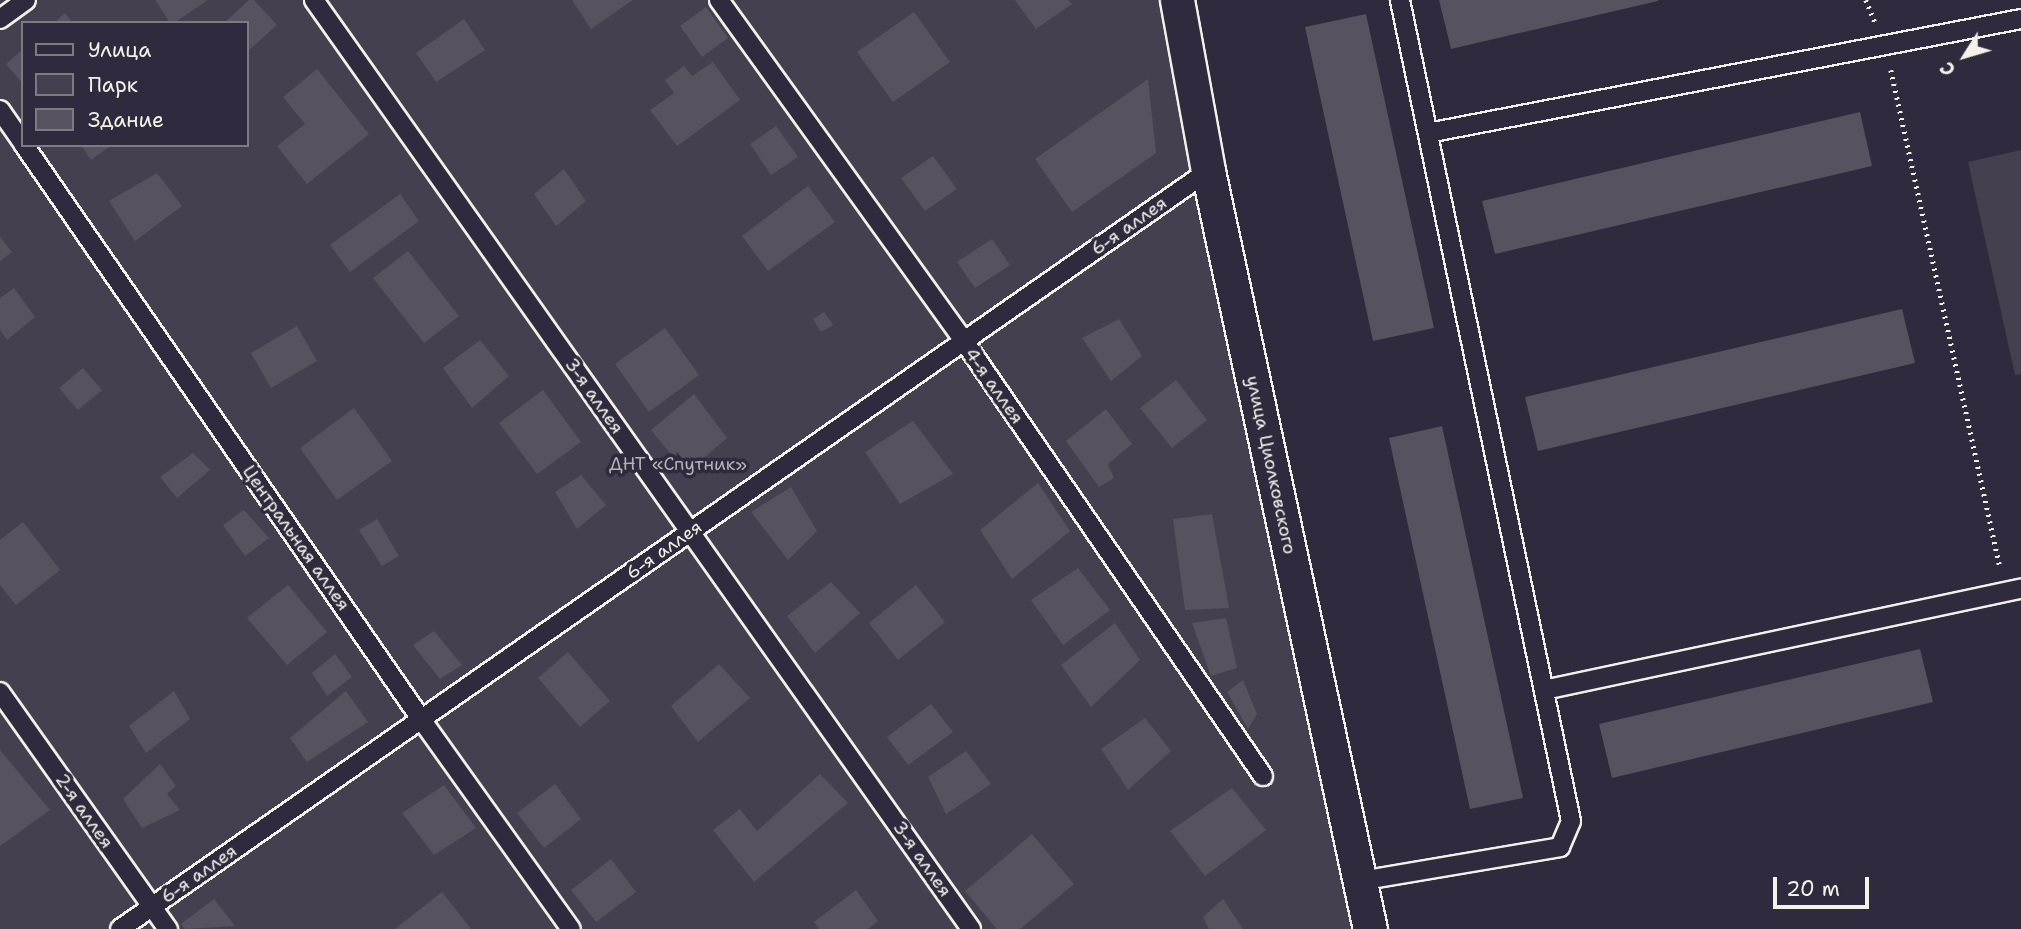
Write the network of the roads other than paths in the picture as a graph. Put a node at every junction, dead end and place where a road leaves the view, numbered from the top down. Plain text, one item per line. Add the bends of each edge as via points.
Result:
1 (26, 0) edge
2 (314, 0) edge
3 (719, 0) edge
4 (1177, 0) edge
5 (1400, 0) edge
6 (0, 19) edge
7 (2021, 19) edge
8 (0, 110) edge
9 (1428, 133) junction
10 (21, 140) edge
11 (26, 147) edge
12 (1208, 171) junction
13 (964, 341) junction
14 (690, 532) junction
15 (2013, 591) edge
16 (1544, 690) junction
17 (0, 692) edge
18 (421, 719) junction
19 (1263, 776) dead end
20 (1360, 881) junction
21 (153, 906) junction
22 (120, 929) edge
23 (168, 929) edge
24 (571, 929) edge
25 (971, 929) edge
26 (1370, 929) edge

1 - 6 lane
2 - 14 lane, 3-я аллея
3 - 13 lane, 4-я аллея
4 - 12 street, улица Циолковского
5 - 9 lane
7 - 9 lane
8 - 10 lane, Центральная аллея
9 - 16 lane
11 - 18 lane, Центральная аллея
12 - 13 lane, 6-я аллея
12 - 20 street, улица Циолковского
13 - 14 lane, 6-я аллея
13 - 19 lane, 4-я аллея
14 - 18 lane, 6-я аллея
14 - 25 lane, 3-я аллея
15 - 16 lane
16 - 20 lane via 1571,821 1560,847
17 - 21 lane, 2-я аллея
18 - 21 lane, 6-я аллея
18 - 24 lane, Центральная аллея
20 - 26 street, улица Циолковского
21 - 22 lane, 6-я аллея
21 - 23 lane, 2-я аллея

